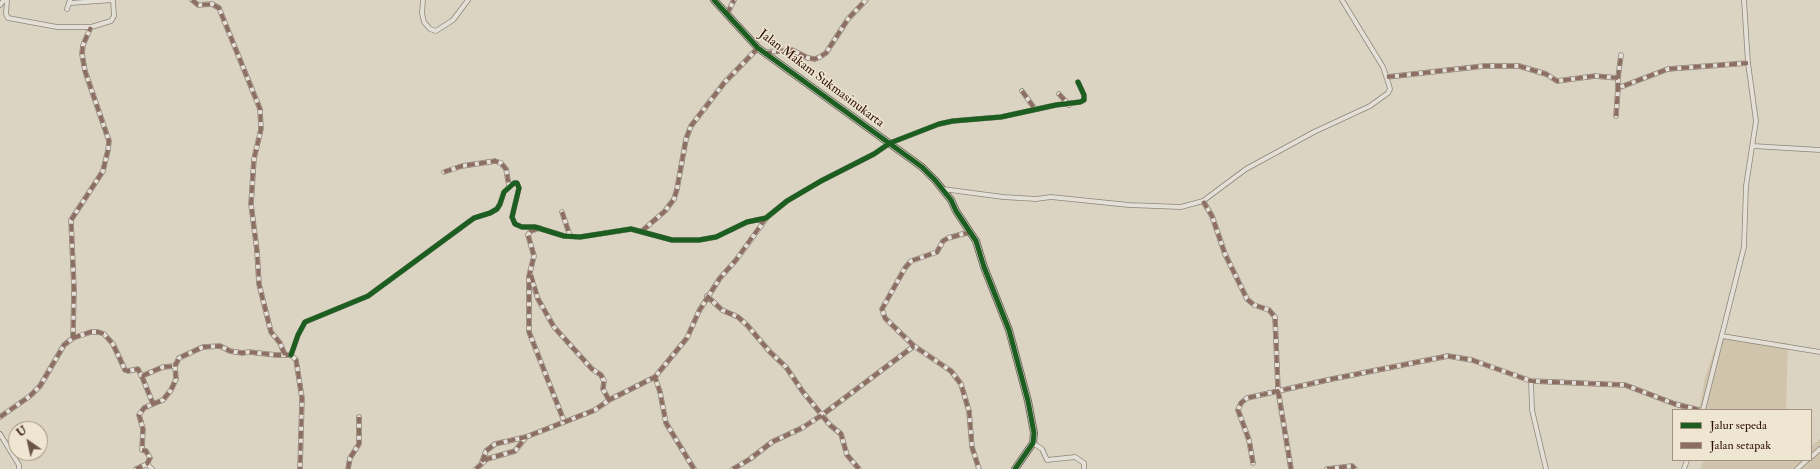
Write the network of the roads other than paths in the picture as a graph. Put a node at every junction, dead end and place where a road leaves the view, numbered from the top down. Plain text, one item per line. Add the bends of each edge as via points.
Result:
1 (4, 0) edge
2 (7, 0) edge
3 (113, 0) edge
4 (192, 0) edge
5 (423, 0) edge
6 (468, 0) edge
7 (714, 0) edge
8 (734, 0) edge
9 (866, 0) edge
10 (1342, 0) edge
11 (1744, 0) edge
12 (70, 2) edge
13 (0, 5) edge
14 (67, 9) dead end
15 (727, 14) junction
16 (91, 27) junction
17 (758, 48) junction
18 (764, 53) junction
19 (1620, 55) dead end
20 (1748, 63) junction
21 (1387, 77) junction
22 (1618, 78) junction
23 (1078, 82) dead end
24 (1618, 88) junction
25 (1022, 91) dead end
26 (1059, 94) dead end
27 (1070, 105) junction
28 (1035, 109) junction
29 (1616, 116) dead end
30 (890, 144) junction
31 (1753, 146) junction
32 (1820, 150) edge
33 (444, 172) dead end
34 (509, 186) junction
35 (943, 189) junction
36 (1203, 201) junction
37 (562, 212) dead end
38 (766, 218) junction
39 (540, 228) junction
40 (642, 231) junction
41 (971, 232) junction
42 (570, 236) junction
43 (530, 273) junction
44 (707, 296) junction
45 (1722, 336) junction
46 (74, 338) junction
47 (914, 346) junction
48 (1820, 352) edge
49 (285, 355) junction
50 (291, 355) junction
51 (175, 366) junction
52 (142, 376) junction
53 (655, 377) junction
54 (1531, 381) junction
55 (1278, 390) junction
56 (609, 400) junction
57 (153, 404) junction
58 (1695, 409) edge
59 (1703, 409) edge
60 (822, 414) junction
61 (0, 417) edge
62 (359, 417) dead end
63 (564, 421) junction
64 (0, 434) edge
65 (526, 437) junction
66 (1034, 443) junction
67 (1820, 448) edge
68 (1812, 456) edge
69 (1806, 461) edge
70 (482, 462) junction
71 (1253, 463) dead end
72 (148, 464) junction
73 (19, 469) edge
74 (136, 469) edge
75 (152, 469) edge
76 (300, 469) edge
77 (348, 469) edge
78 (476, 469) edge
79 (694, 469) edge
80 (733, 469) edge
81 (859, 469) edge
82 (980, 469) edge
83 (1015, 469) edge
84 (1084, 469) edge
85 (1291, 469) edge
86 (1326, 469) edge
87 (1355, 469) edge
88 (1546, 469) edge
89 (1797, 469) edge

1 - 13 street
2 - 16 street via 8,18 57,27
3 - 12 street
3 - 16 street via 114,16 110,22
4 - 49 street via 198,5 212,4 219,8 260,109 261,128 254,159 251,204 259,284 271,332
5 - 6 street via 424,22 436,30 453,20
7 - 15 street, Jalan Makam Sukmasinukarta
8 - 15 street
9 - 18 street via 848,19 826,53 820,57 808,58 792,50
10 - 21 street via 1380,61
11 - 20 street
12 - 14 street
15 - 17 street, Jalan Makam Sukmasinukarta
16 - 46 street via 82,54 85,71 109,141 103,172 71,220
17 - 18 street, Jalan Makam Sukmasinukarta
17 - 40 street via 724,83 691,126 674,199 665,211
18 - 30 street, Jalan Makam Sukmasinukarta
19 - 22 street
20 - 24 street via 1668,69
20 - 31 street via 1756,116
21 - 22 street via 1484,66 1512,66 1535,70 1557,81 1595,76
21 - 36 street via 1390,89 1381,100 1246,169
22 - 24 street
23 - 27 street via 1084,100
24 - 29 street
25 - 28 street
26 - 27 street
27 - 28 street
28 - 30 street via 1001,117 939,124
30 - 35 street, Jalan Makam Sukmasinukarta via 922,167
30 - 38 street via 814,185
31 - 32 street
31 - 45 street via 1746,186 1743,254
33 - 34 street via 462,166 495,161 506,169
34 - 39 street via 516,183 518,185 512,217 515,224
34 - 50 street via 497,209 474,218 368,296 305,322
35 - 36 street via 1003,197 1051,197 1144,206 1181,207
35 - 41 street, Jalan Makam Sukmasinukarta
36 - 55 street via 1212,216 1224,254 1246,299 1269,310 1275,317
37 - 42 street
38 - 40 street via 747,222 716,237 699,240 659,238
38 - 44 street
39 - 42 street via 553,234
39 - 43 street via 531,231 528,236 534,256
40 - 42 street via 632,229 593,236
41 - 47 street via 948,238 936,252 911,260 884,304 882,312 885,318
41 - 66 street, Jalan Makam Sukmasinukarta via 1009,330 1028,400
43 - 56 street via 538,298 554,327 592,369 601,375 603,389
43 - 63 street via 529,332
44 - 53 street via 687,338
44 - 60 street via 722,310 738,317 747,325 786,367
45 - 48 street
45 - 59 street
46 - 52 street via 91,332 104,334 114,344 125,370 138,370
46 - 61 street via 64,345 40,386
47 - 60 street
47 - 82 street via 951,371 961,384 969,411 972,448
49 - 50 street
49 - 51 street via 242,353 220,346 207,346 179,358
50 - 76 street via 296,360 302,398
51 - 52 street via 163,367
51 - 57 street via 176,379 171,390 163,400
52 - 57 street
53 - 56 street
53 - 79 street via 666,423
54 - 55 street via 1472,360 1448,356
54 - 58 street via 1625,385
54 - 88 street via 1532,410
55 - 71 street via 1247,398 1239,406 1238,414 1249,440
55 - 85 street
56 - 63 street via 595,410
57 - 72 street via 139,414 142,447 149,455
60 - 80 street via 802,428 772,442
60 - 81 street via 841,434 846,455
62 - 77 street via 360,444 350,458
63 - 65 street
64 - 73 street
65 - 70 street via 515,451
65 - 70 street via 495,444 486,451
66 - 83 street
66 - 84 street via 1042,450 1047,460 1075,457 1084,463
67 - 68 street
69 - 89 street
70 - 78 street
72 - 74 street
72 - 75 street
86 - 87 street via 1352,466

